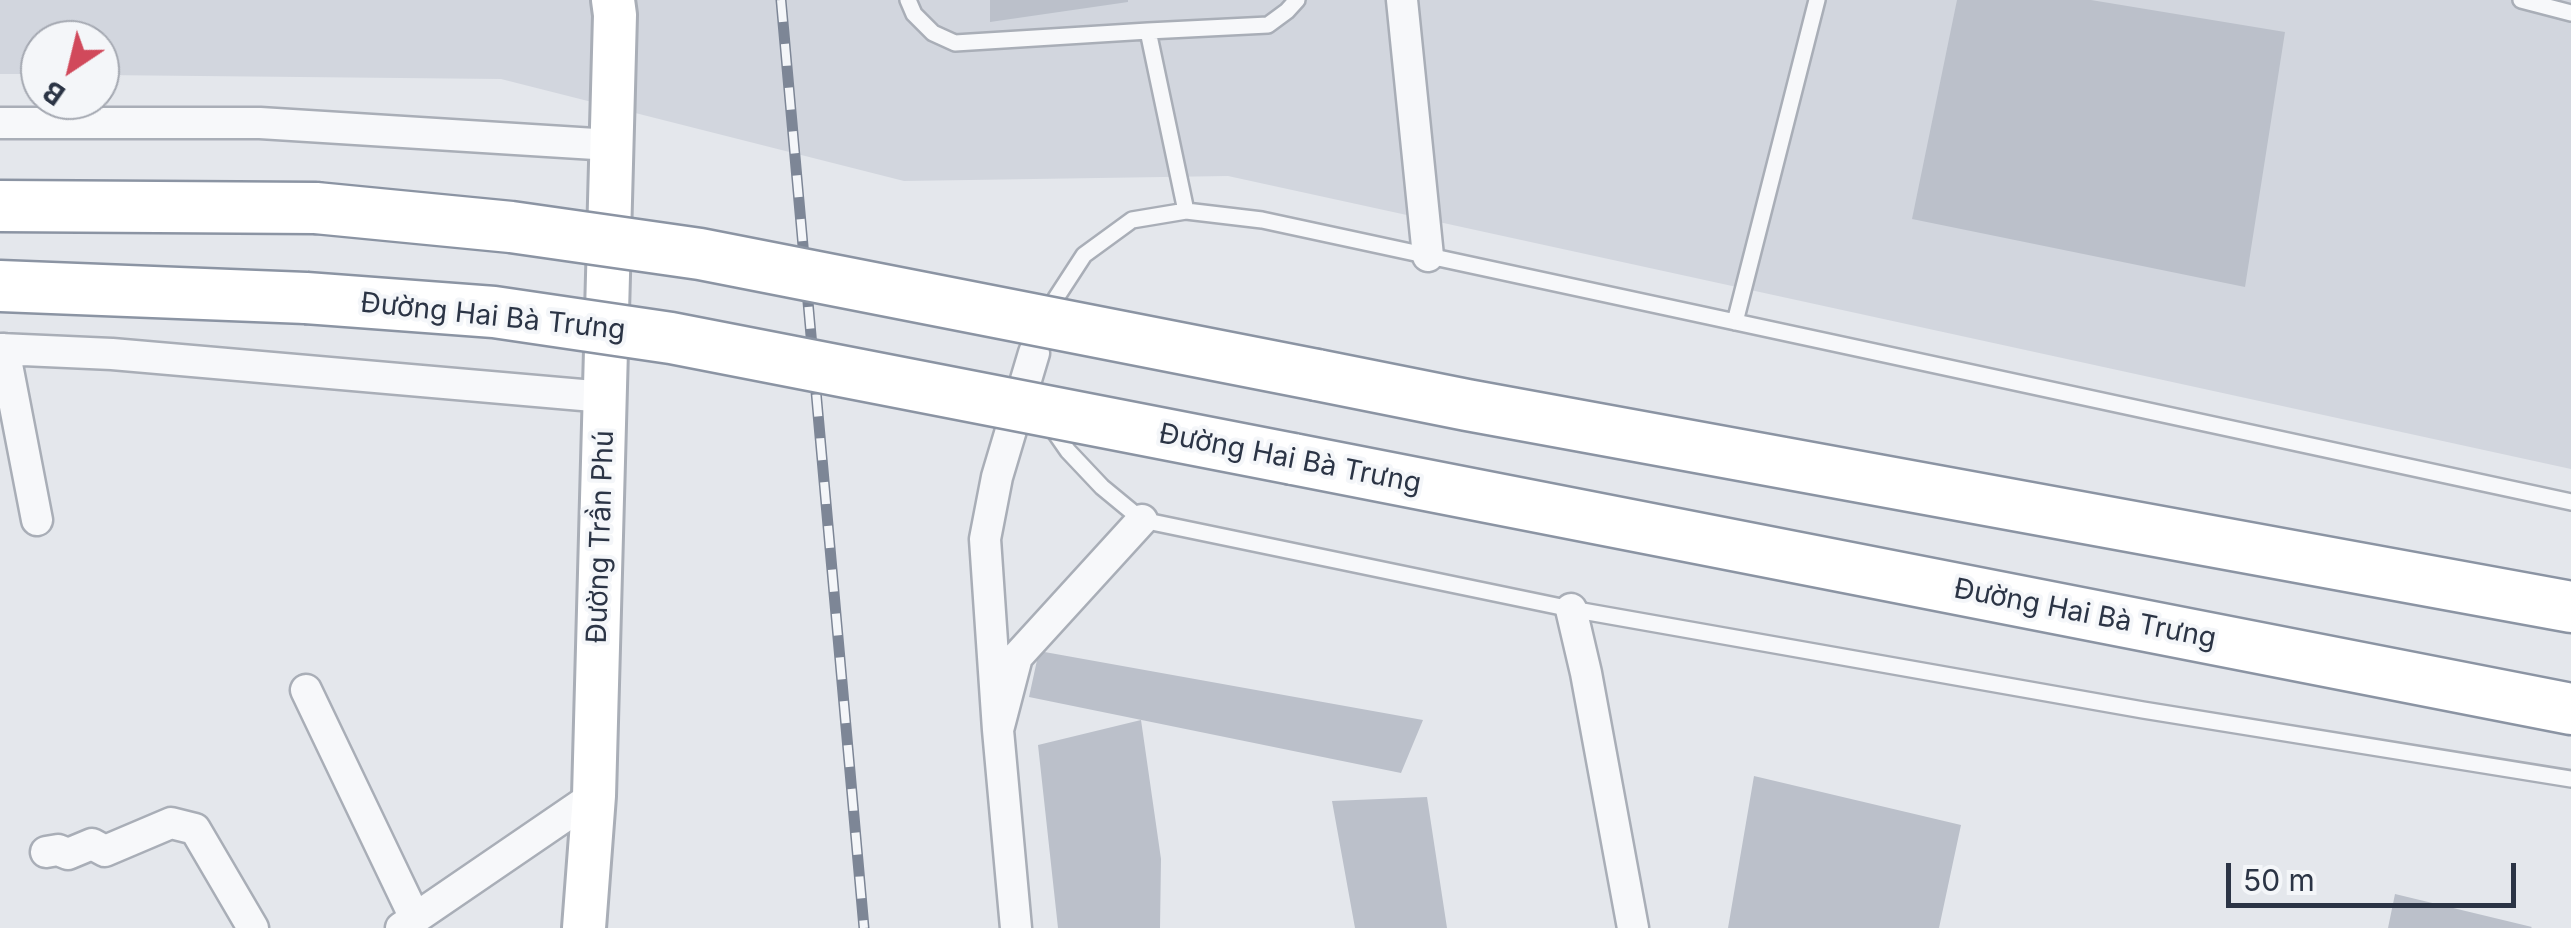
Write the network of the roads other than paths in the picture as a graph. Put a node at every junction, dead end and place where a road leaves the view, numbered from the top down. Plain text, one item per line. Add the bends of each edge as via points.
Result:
1 (613, 0) edge
2 (908, 0) edge
3 (1297, 0) edge
4 (1402, 0) edge
5 (1817, 0) edge
6 (2521, 0) edge
7 (2571, 12) edge
8 (1148, 31) junction
9 (0, 124) edge
10 (612, 145) junction
11 (0, 206) edge
12 (1186, 211) junction
13 (1428, 256) junction
14 (0, 286) edge
15 (1736, 322) junction
16 (2, 349) edge
17 (1034, 353) junction
18 (605, 397) junction
19 (2571, 502) edge
20 (36, 520) dead end
21 (1142, 520) junction
22 (2571, 606) edge
23 (1571, 609) junction
24 (306, 690) dead end
25 (2571, 709) edge
26 (998, 730) junction
27 (2571, 779) edge
28 (594, 796) junction
29 (46, 852) dead end
30 (408, 923) edge
31 (253, 928) edge
32 (584, 928) edge
33 (1016, 928) edge
34 (1633, 928) edge

1 - 10 main road, Đường Trần Phú
2 - 8 lane via 933,33 955,43
3 - 8 lane via 1268,25
4 - 13 street
5 - 15 lane
6 - 7 lane
8 - 12 lane
9 - 10 street via 260,123
10 - 18 main road, Đường Trần Phú
11 - 22 highway, bridge via 316,208 700,254 1467,405
12 - 13 lane via 1262,220
12 - 17 lane via 1132,220 1084,255 1044,317
13 - 15 lane
14 - 25 highway, Đường Hai Bà Trưng, bridge via 494,312 671,338
15 - 19 lane
16 - 18 street
16 - 20 street
17 - 21 lane via 1050,427 1102,488
17 - 26 street via 984,539
18 - 28 main road, Đường Trần Phú
21 - 23 lane
21 - 26 street via 1017,657
23 - 27 lane
23 - 34 street
24 - 30 street
26 - 33 street
28 - 30 street
28 - 32 main road, Đường Trần Phú
29 - 31 street via 68,854 92,844 105,851 171,823 195,829

